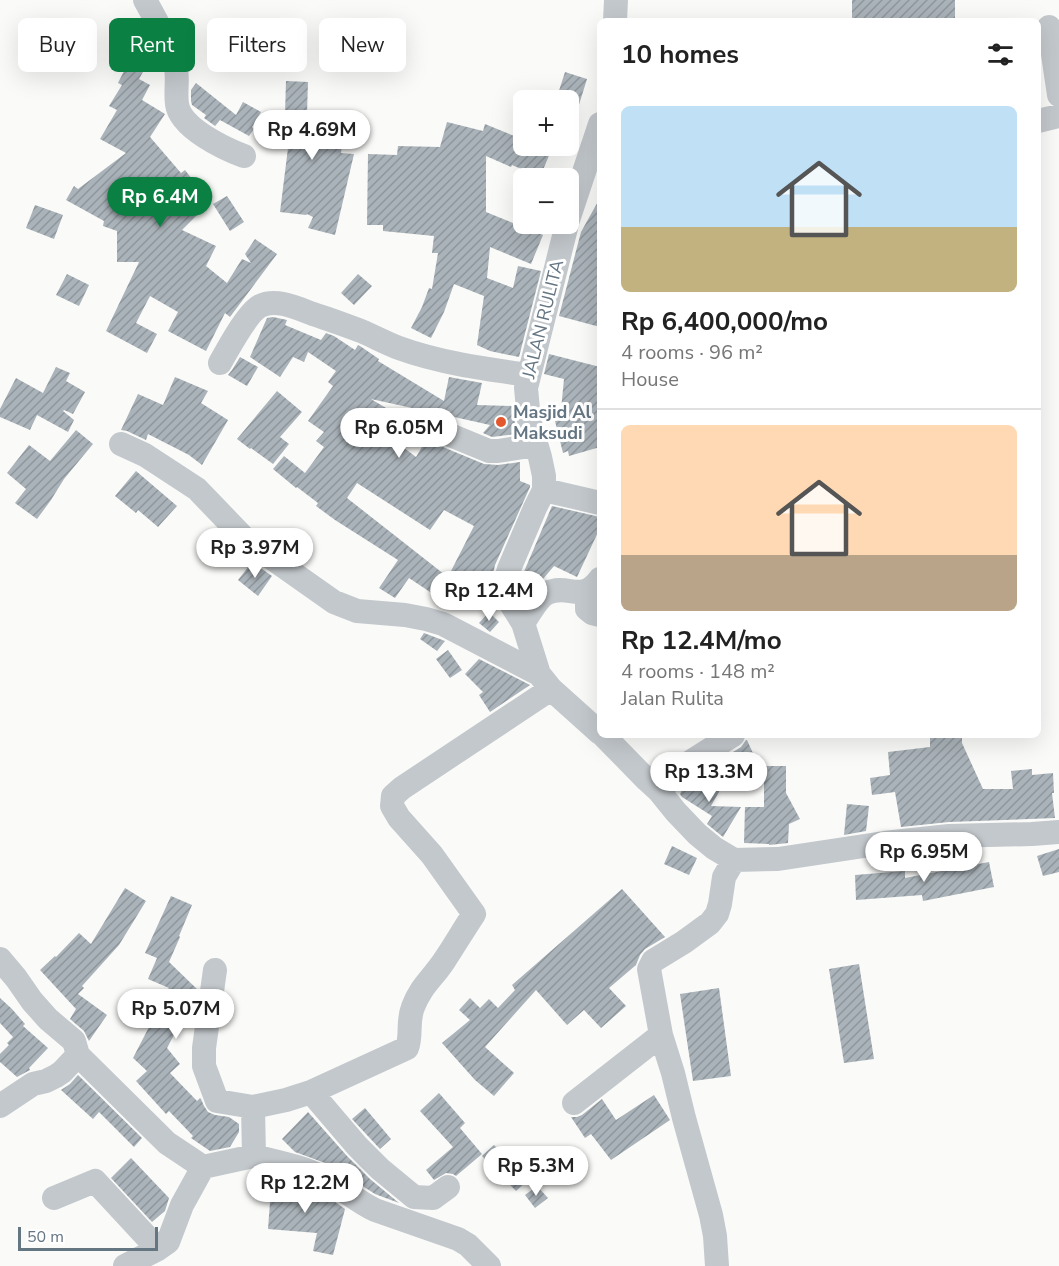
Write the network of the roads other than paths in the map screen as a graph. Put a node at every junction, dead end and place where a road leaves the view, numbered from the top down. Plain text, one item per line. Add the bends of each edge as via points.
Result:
1 (145, 0) edge
2 (616, 0) edge
3 (615, 18) edge
4 (1049, 27) dead end
5 (1059, 95) edge
6 (1059, 116) edge
7 (1041, 120) edge
8 (597, 133) edge
9 (244, 156) dead end
10 (579, 188) edge
11 (565, 234) edge
12 (220, 363) dead end
13 (530, 375) junction
14 (416, 421) dead end
15 (121, 444) dead end
16 (536, 445) junction
17 (544, 490) junction
18 (597, 502) edge
19 (596, 584) edge
20 (597, 614) edge
21 (523, 623) junction
22 (545, 681) junction
23 (597, 730) edge
24 (605, 738) edge
25 (728, 738) edge
26 (659, 791) junction
27 (1059, 832) edge
28 (734, 860) junction
29 (0, 959) edge
30 (214, 970) dead end
31 (661, 1035) junction
32 (78, 1055) junction
33 (311, 1092) junction
34 (574, 1103) dead end
35 (0, 1106) edge
36 (253, 1107) junction
37 (254, 1156) junction
38 (203, 1167) junction
39 (448, 1187) dead end
40 (54, 1198) dead end
41 (158, 1249) junction
42 (126, 1266) edge
43 (489, 1266) edge
44 (717, 1266) edge

1 - 9 street via 175,63 179,113 213,141
2 - 3 street
4 - 5 street
6 - 7 street
8 - 10 street, JALAN RULITA
11 - 13 street, JALAN RULITA
12 - 13 street via 255,310 281,304 399,348 488,370
13 - 16 street, JALAN RULITA via 527,410
14 - 16 street via 489,451
15 - 22 street via 146,455 197,489 246,540 334,602 357,612 405,615 443,624
16 - 17 street, JALAN RULITA
17 - 18 street
17 - 21 street via 506,579 506,596
19 - 20 street via 586,602 587,609
19 - 21 street via 587,592 548,592
21 - 22 street
22 - 23 street
22 - 33 street via 393,796 392,806 399,818 432,855 474,914 419,992 408,1027 407,1048
24 - 26 street
25 - 26 street via 684,766
26 - 28 street via 697,834
27 - 28 street via 903,840 778,859
28 - 31 street via 724,877 717,914 710,923 653,962 649,969
29 - 32 street via 48,1019 74,1041
30 - 36 street via 204,1066 217,1101
31 - 34 street
31 - 44 street via 711,1215
32 - 35 street via 56,1076 33,1084
32 - 38 street via 167,1143
33 - 36 street
33 - 39 street via 357,1146 414,1197 433,1198
36 - 37 street
37 - 38 street
37 - 43 street via 307,1170 366,1206 458,1239
38 - 41 street via 168,1242
40 - 41 street via 94,1181
41 - 42 street

